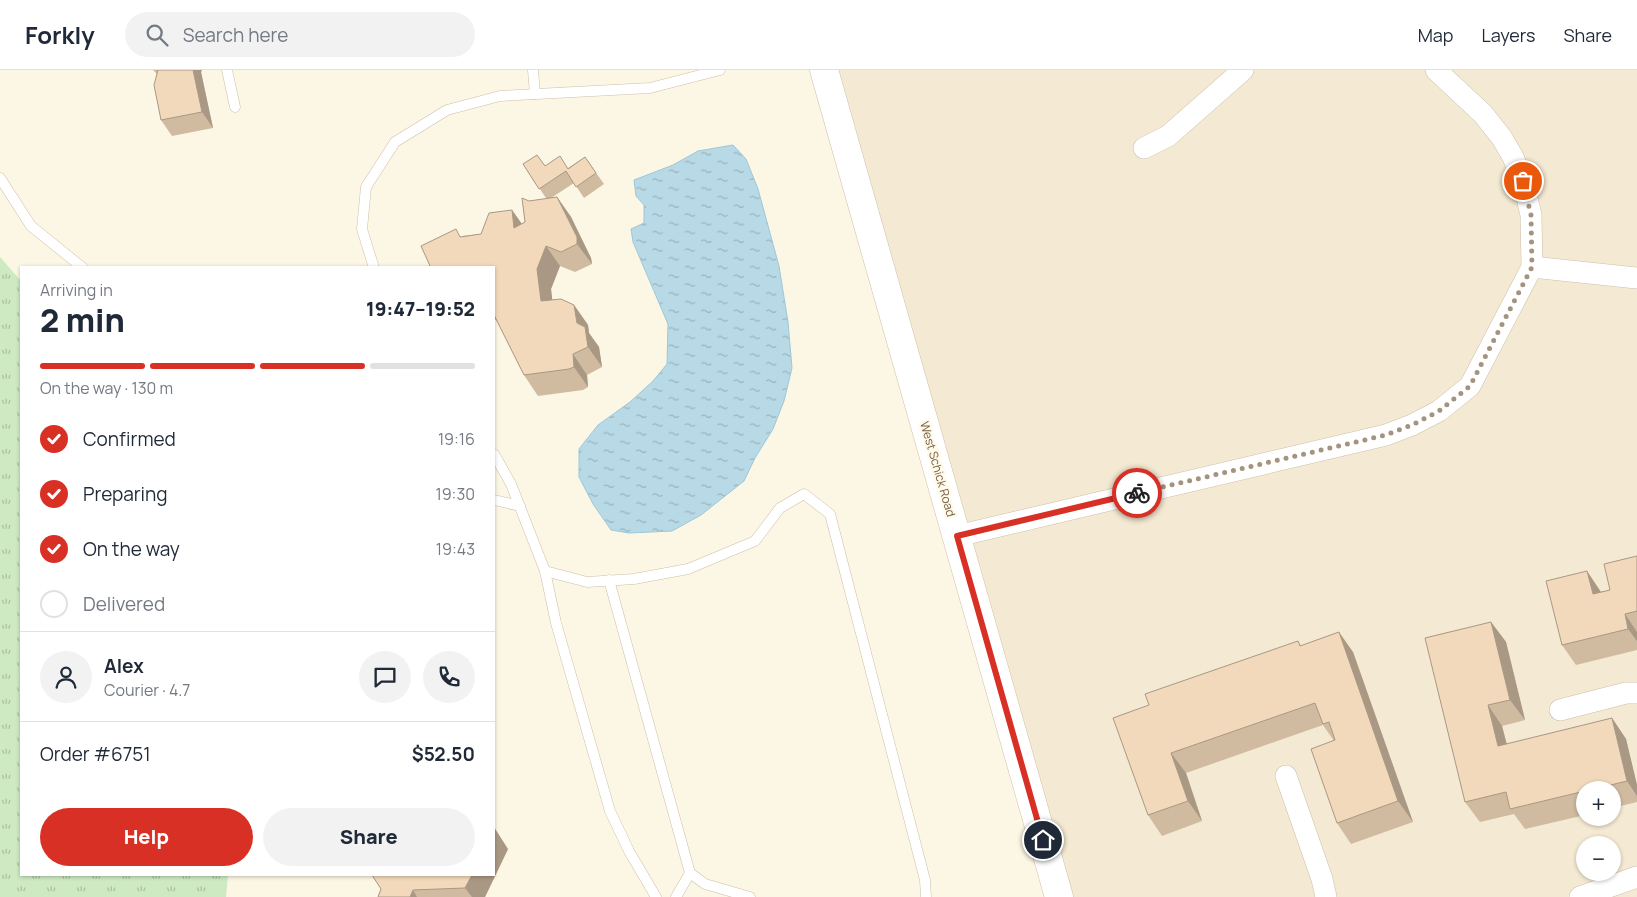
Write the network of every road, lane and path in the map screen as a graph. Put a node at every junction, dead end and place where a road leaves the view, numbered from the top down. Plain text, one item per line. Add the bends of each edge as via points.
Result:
1 (227, 70) edge
2 (533, 70) edge
3 (720, 70) edge
4 (824, 70) edge
5 (1243, 70) edge
6 (1436, 70) edge
7 (534, 94) junction
8 (235, 107) dead end
9 (1144, 148) dead end
10 (0, 178) edge
11 (81, 266) edge
12 (373, 266) edge
13 (1532, 267) junction
14 (1637, 278) edge
15 (495, 456) edge
16 (495, 500) edge
17 (520, 506) junction
18 (957, 536) junction
19 (545, 571) junction
20 (608, 580) junction
21 (1637, 693) edge
22 (1560, 710) dead end
23 (1286, 776) dead end
24 (690, 873) junction
25 (1637, 877) edge
26 (1609, 893) edge
27 (656, 897) edge
28 (676, 897) edge
29 (750, 897) edge
30 (926, 897) edge
31 (1059, 897) edge
32 (1326, 897) edge
33 (1580, 897) edge

1 - 8 lane
2 - 7 lane
3 - 7 lane via 650,88
4 - 18 street, West Schick Road
5 - 9 street via 1168,136
6 - 13 street via 1484,114 1513,157 1531,215
7 - 12 lane via 500,96 448,110 395,142 366,187 362,229
10 - 11 lane via 31,226
13 - 14 street
13 - 18 street via 1470,386 1439,411 1412,425 1386,435
15 - 17 lane
16 - 17 lane
17 - 19 lane
18 - 31 street, West Schick Road
19 - 20 lane via 587,582
19 - 27 lane via 556,624 610,811
20 - 24 lane
20 - 30 lane via 634,579 688,569 755,540 780,508 804,494 830,514 925,880
21 - 22 street
23 - 32 street
24 - 28 lane
24 - 29 lane via 705,884
25 - 26 street
26 - 33 street

